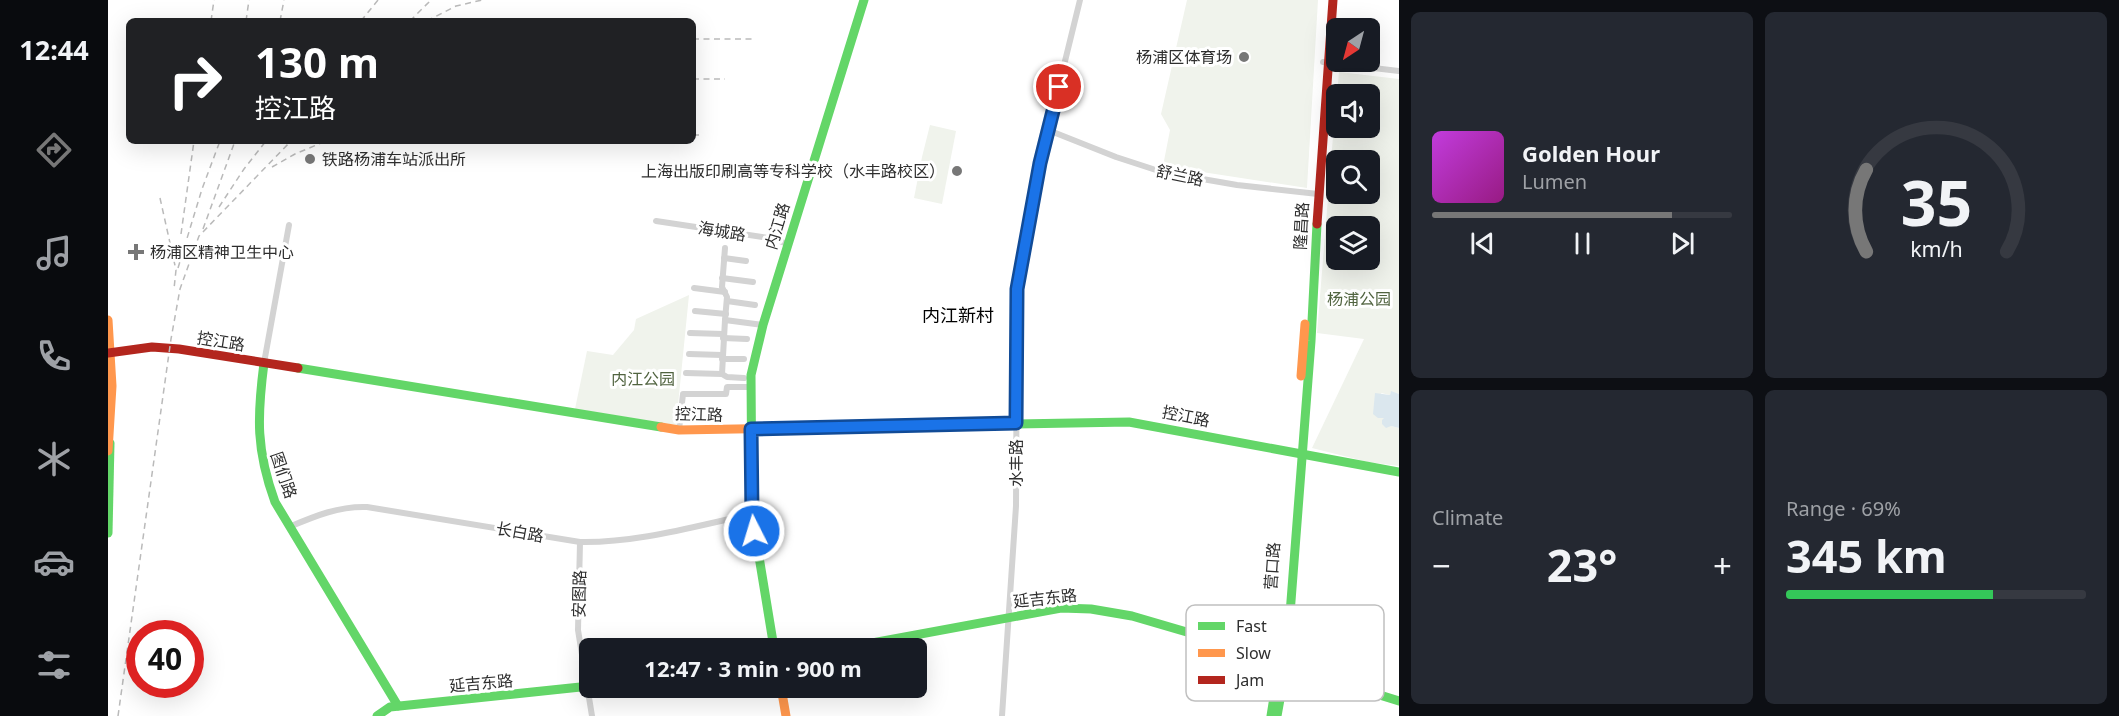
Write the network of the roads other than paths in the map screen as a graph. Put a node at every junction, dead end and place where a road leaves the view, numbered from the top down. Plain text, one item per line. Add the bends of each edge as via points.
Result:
1 (864, 0) edge
2 (1080, 0) edge
3 (1328, 0) edge
4 (1333, 0) edge
5 (1327, 18) edge
6 (1331, 18) edge
7 (1326, 63) edge
8 (1380, 69) edge
9 (1399, 71) edge
10 (1048, 130) junction
11 (1316, 194) junction
12 (656, 221) dead end
13 (288, 225) dead end
14 (788, 244) junction
15 (725, 248) dead end
16 (724, 258) junction
17 (746, 261) dead end
18 (722, 278) junction
19 (753, 282) dead end
20 (694, 288) dead end
21 (724, 292) junction
22 (727, 301) junction
23 (754, 304) dead end
24 (694, 311) dead end
25 (725, 317) junction
26 (108, 320) edge
27 (763, 325) junction
28 (690, 333) dead end
29 (723, 336) junction
30 (747, 339) dead end
31 (108, 353) edge
32 (689, 354) dead end
33 (722, 357) junction
34 (744, 358) dead end
35 (264, 363) junction
36 (686, 373) dead end
37 (722, 374) junction
38 (744, 378) dead end
39 (751, 387) junction
40 (108, 393) edge
41 (1016, 423) junction
42 (751, 429) junction
43 (679, 430) junction
44 (108, 451) edge
45 (1299, 454) junction
46 (1399, 472) edge
47 (752, 514) junction
48 (289, 527) junction
49 (108, 533) edge
50 (580, 542) junction
51 (1288, 605) edge
52 (1009, 617) junction
53 (1186, 632) edge
54 (579, 638) edge
55 (772, 638) edge
56 (898, 638) edge
57 (579, 687) edge
58 (1384, 696) edge
59 (590, 698) edge
60 (783, 698) edge
61 (1275, 701) edge
62 (1279, 701) edge
63 (1399, 701) edge
64 (398, 705) junction
65 (377, 716) edge
66 (592, 716) edge
67 (786, 716) edge
68 (1002, 716) edge
69 (1271, 716) edge
70 (1277, 716) edge

1 - 14 main road, 内江路
2 - 10 street, 水丰路
3 - 5 main road, 隆昌路
4 - 6 main road, 隆昌路
7 - 11 main road, 隆昌路
8 - 9 street
10 - 11 street, 舒兰路 via 1162,172
10 - 41 street, 水丰路 via 1017,289
11 - 45 main road, 隆昌路
12 - 14 street, 海城路
13 - 35 street, 图们路
14 - 27 main road, 内江路
15 - 16 street
16 - 17 street
16 - 18 street
18 - 19 street
18 - 21 street
20 - 21 street
21 - 22 street
22 - 23 street
22 - 25 street
24 - 25 street
25 - 27 street
25 - 29 street
26 - 44 main road via 112,401
27 - 39 main road, 内江路
28 - 29 street
29 - 30 street
29 - 33 street
31 - 35 main road, 控江路 via 165,348
32 - 33 street
33 - 34 street
33 - 37 street
35 - 43 main road, 控江路
35 - 48 main road, 图们路 via 258,441 268,483
36 - 37 street
37 - 38 street
39 - 42 main road, 内江路
39 - 43 street via 727,387 726,394 683,394
40 - 49 main road
41 - 42 main road, 控江路
41 - 45 main road, 控江路 via 1129,422
41 - 52 street, 水丰路
42 - 43 main road, 控江路
42 - 47 main road, 内江路
45 - 46 main road, 控江路
45 - 51 main road, 营口路
47 - 50 street, 长白路 via 624,541
47 - 55 main road, 内江路
48 - 50 street, 长白路 via 334,510 367,507
48 - 64 main road, 图们路
50 - 54 street, 安图路
52 - 53 main road, 延吉东路 via 1079,608 1113,612
52 - 56 main road, 延吉东路
52 - 68 street, 水丰路
57 - 64 main road, 延吉东路
58 - 63 main road, 延吉东路
59 - 66 street, 安图路
60 - 67 main road
61 - 69 main road, 营口路
62 - 70 main road, 营口路
64 - 65 main road, 延吉东路

